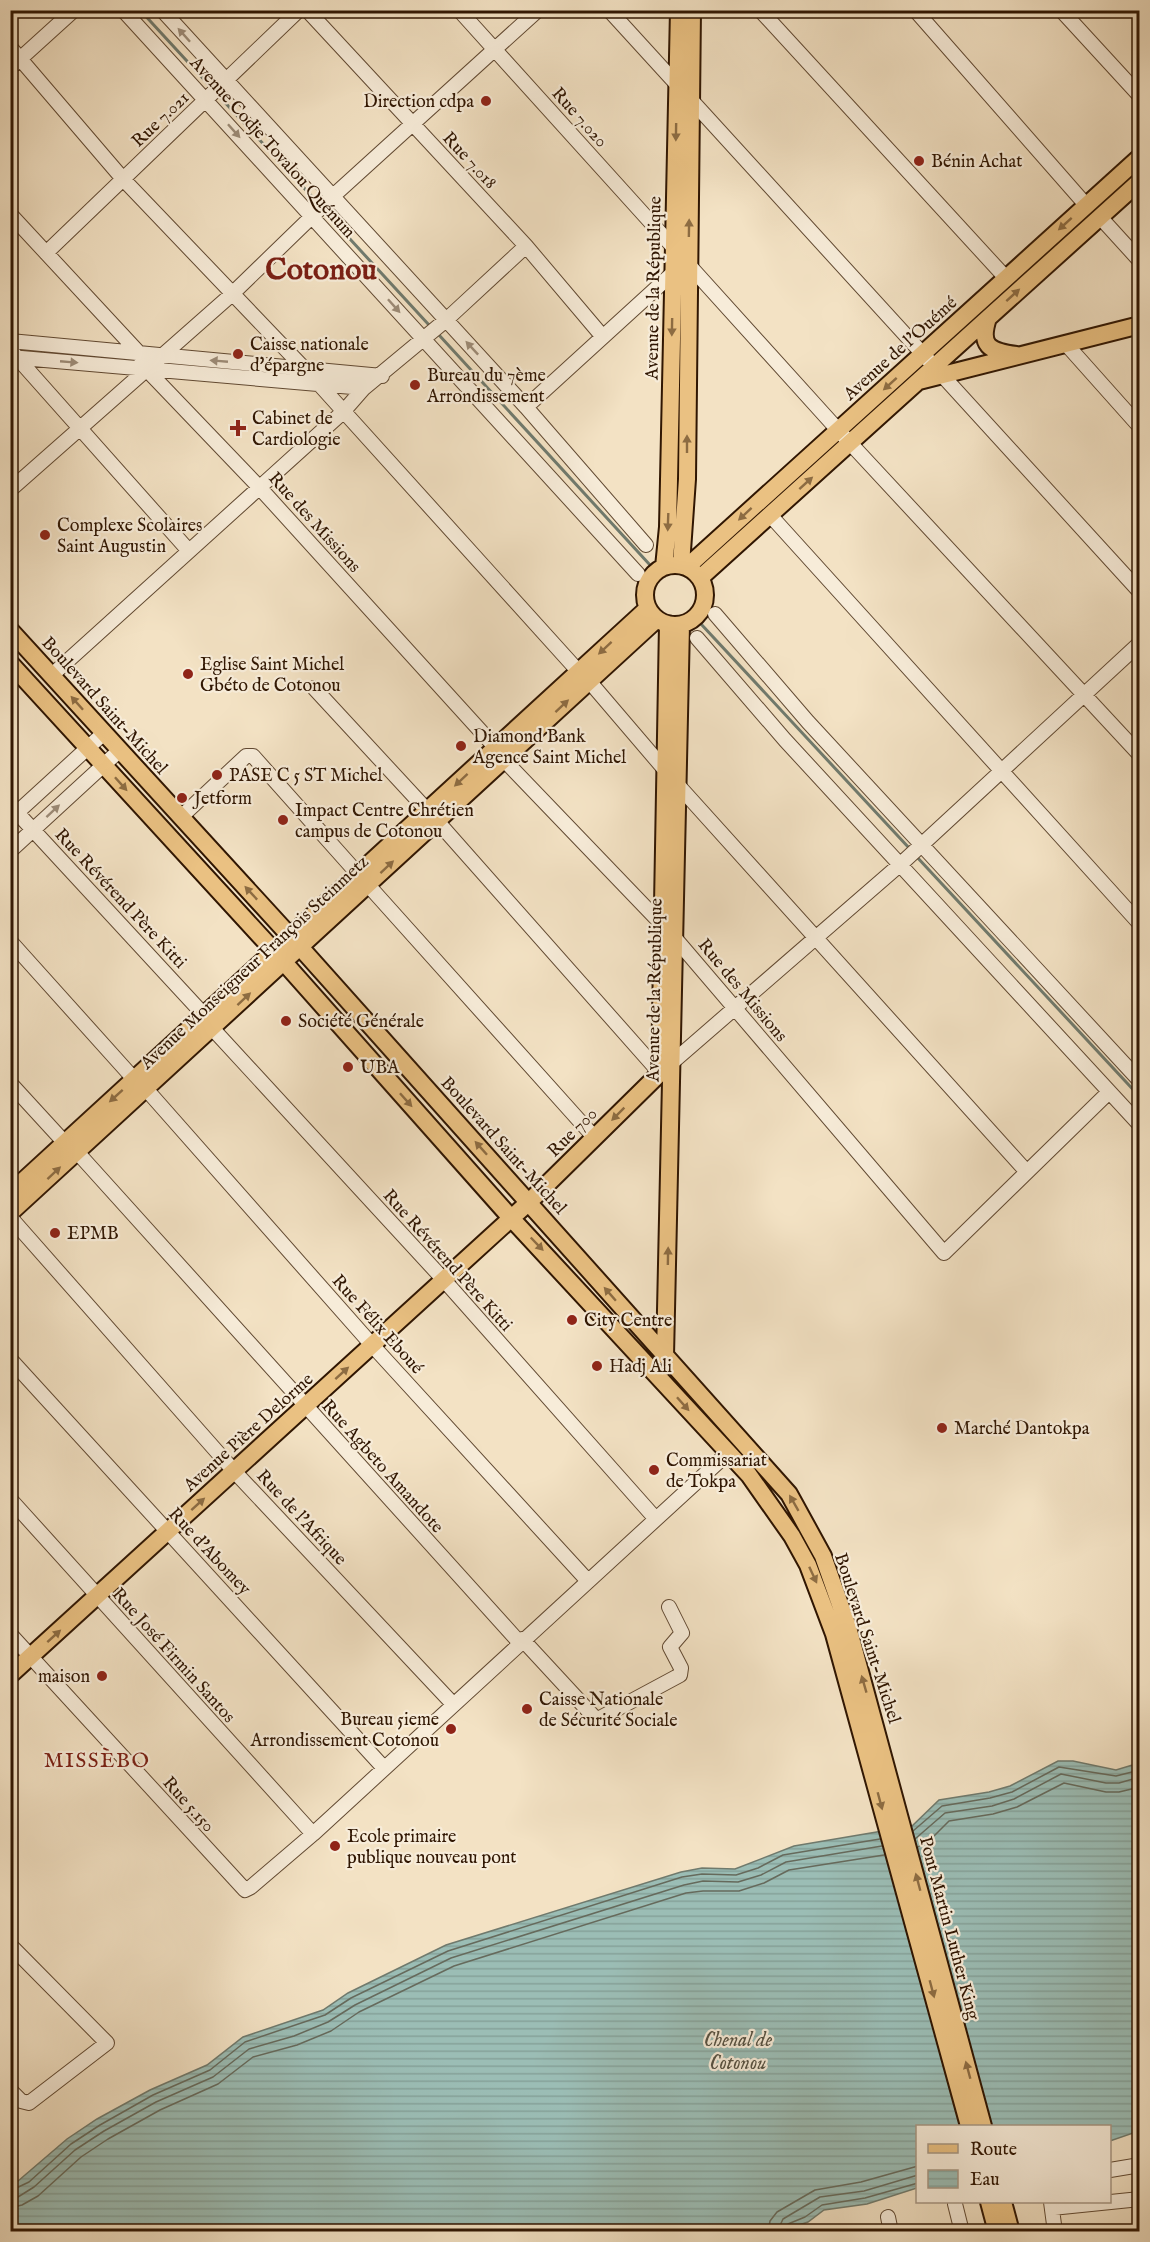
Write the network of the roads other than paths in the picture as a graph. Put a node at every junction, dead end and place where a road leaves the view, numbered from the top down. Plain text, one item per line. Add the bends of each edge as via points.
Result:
1 (74, 10) edge
2 (123, 10) edge
3 (162, 10) edge
4 (299, 10) edge
5 (307, 10) edge
6 (459, 10) edge
7 (538, 10) edge
8 (609, 10) edge
9 (679, 10) edge
10 (692, 10) edge
11 (760, 10) edge
12 (915, 10) edge
13 (1061, 10) edge
14 (10, 47) edge
15 (495, 50) junction
16 (16, 63) edge
17 (226, 81) junction
18 (677, 85) junction
19 (1140, 96) edge
20 (205, 100) junction
21 (691, 101) junction
22 (412, 125) junction
23 (1140, 157) edge
24 (123, 179) junction
25 (1140, 181) edge
26 (332, 197) junction
27 (1086, 205) junction
28 (10, 214) edge
29 (312, 217) junction
30 (1100, 217) junction
31 (526, 246) junction
32 (674, 248) junction
33 (46, 254) junction
34 (1140, 261) edge
35 (688, 264) junction
36 (673, 273) junction
37 (1006, 278) junction
38 (231, 295) junction
39 (988, 318) junction
40 (446, 320) junction
41 (1140, 325) edge
42 (603, 337) junction
43 (423, 339) junction
44 (10, 341) edge
45 (1066, 344) junction
46 (139, 353) junction
47 (922, 354) junction
48 (12, 355) edge
49 (162, 356) junction
50 (1020, 356) junction
51 (146, 369) junction
52 (304, 369) junction
53 (938, 371) junction
54 (382, 376) junction
55 (319, 384) junction
56 (364, 388) junction
57 (526, 407) junction
58 (343, 412) junction
59 (1140, 427) edge
60 (79, 428) junction
61 (844, 436) junction
62 (259, 487) junction
63 (10, 490) edge
64 (770, 515) junction
65 (646, 546) dead end
66 (189, 551) junction
67 (664, 567) junction
68 (690, 570) junction
69 (638, 574) dead end
70 (1140, 592) edge
71 (715, 614) dead end
72 (663, 619) junction
73 (10, 630) edge
74 (697, 638) dead end
75 (1140, 643) edge
76 (10, 663) edge
77 (52, 675) junction
78 (584, 676) junction
79 (314, 688) dead end
80 (1084, 694) junction
81 (104, 733) junction
82 (88, 748) junction
83 (120, 750) junction
84 (500, 754) junction
85 (1140, 755) edge
86 (103, 765) junction
87 (665, 770) junction
88 (1002, 771) junction
89 (677, 784) junction
90 (13, 812) edge
91 (433, 816) junction
92 (180, 817) junction
93 (33, 830) junction
94 (919, 847) junction
95 (10, 851) edge
96 (902, 863) junction
97 (363, 880) junction
98 (662, 924) junction
99 (1140, 924) edge
100 (674, 937) junction
101 (816, 938) junction
102 (10, 941) edge
103 (295, 941) junction
104 (279, 957) junction
105 (734, 1009) junction
106 (208, 1022) junction
107 (666, 1068) junction
108 (1140, 1081) edge
109 (10, 1083) edge
110 (140, 1084) junction
111 (1109, 1092) junction
112 (1140, 1125) edge
113 (594, 1137) junction
114 (71, 1147) junction
115 (1026, 1171) junction
116 (10, 1193) edge
117 (529, 1202) junction
118 (10, 1215) edge
119 (511, 1218) junction
120 (444, 1280) junction
121 (372, 1345) junction
122 (665, 1356) junction
123 (10, 1359) edge
124 (305, 1407) junction
125 (728, 1453) junction
126 (234, 1471) junction
127 (10, 1499) edge
128 (655, 1518) junction
129 (167, 1532) junction
130 (587, 1580) junction
131 (97, 1596) junction
132 (669, 1607) dead end
133 (10, 1634) edge
134 (521, 1641) junction
135 (30, 1657) junction
136 (10, 1675) edge
137 (452, 1703) junction
138 (872, 1743) junction
139 (383, 1767) junction
140 (313, 1834) junction
141 (10, 1945) edge
142 (10, 2090) edge
143 (968, 2125) edge
144 (982, 2125) edge
145 (1140, 2165) edge
146 (1111, 2170) edge
147 (1140, 2199) edge
148 (1111, 2201) edge
149 (989, 2203) edge
150 (1003, 2203) edge
151 (1081, 2203) edge
152 (955, 2204) dead end
153 (1052, 2205) edge
154 (888, 2217) dead end
155 (891, 2232) edge
156 (962, 2232) edge
157 (997, 2232) edge
158 (1011, 2232) edge
159 (1055, 2232) edge

1 - 16 street
2 - 20 street, Avenue Codje Tovalou Quénum
17 -> 3 street, Avenue Codje Tovalou Quénum
4 - 17 street, Rue 7.021
5 - 22 street, Rue 7.018
6 - 15 street, Rue 7.020
7 - 15 street
8 - 18 street
9 - 18 main road, Avenue de la République
10 - 21 main road, Avenue de la République
11 - 37 street
12 - 27 street
13 - 19 street
14 - 16 street
15 - 22 street
15 - 32 street, Rue 7.020
16 - 24 street
17 - 20 street, Rue 7.021
17 - 26 street, Avenue Codje Tovalou Quénum
18 - 21 street
18 -> 32 main road, Avenue de la République
20 - 24 street, Rue 7.021
20 -> 29 street, Avenue Codje Tovalou Quénum
35 -> 21 main road, Avenue de la République
21 - 47 street
22 - 26 street
22 - 31 street, Rue 7.018
23 - 27 main road, Avenue de l'Ouémé
24 - 33 street, Rue 7.021
24 - 38 street
25 - 30 main road, Avenue de l'Ouémé
26 - 29 street
26 - 40 street, Avenue Codje Tovalou Quénum
27 -> 37 main road, Avenue de l'Ouémé
28 - 33 street, Rue des Missions
29 - 38 street
29 -> 43 street, Avenue Codje Tovalou Quénum
30 - 34 street
39 -> 30 main road, Avenue de l'Ouémé
31 - 40 street
31 - 42 street, Rue 7.018
32 - 36 main road, Avenue de la République
33 - 46 street, Rue des Missions
35 - 61 street
68 -> 35 main road, Avenue de la République
36 - 42 street
36 -> 67 main road, Avenue de la République
37 - 47 main road, Avenue de l'Ouémé
38 - 49 street
38 - 52 street
39 - 50 main road via 984,340 990,348
39 - 53 main road, Avenue de l'Ouémé
40 - 43 street
57 -> 40 street, Avenue Codje Tovalou Quénum
41 - 45 main road
42 - 57 street
43 - 54 street
43 - 69 street, Avenue Codje Tovalou Quénum
44 - 46 street
45 - 50 main road
45 - 59 street
46 - 49 street
46 - 51 street, Rue des Missions
47 - 53 street
47 -> 61 main road, Avenue de l'Ouémé
48 -> 51 street
48 - 60 street
49 - 51 street
52 -> 49 street
50 - 53 main road
51 - 55 street
51 - 60 street
51 - 62 street, Rue des Missions
52 - 54 street
52 - 55 street
53 - 61 main road, Avenue de l'Ouémé
53 - 70 street
54 - 56 street
55 - 56 street
55 - 58 street
56 - 58 street
57 - 65 street, Avenue Codje Tovalou Quénum
58 - 62 street
58 - 78 street
60 - 63 street
60 - 66 street
64 -> 61 main road, Avenue de l'Ouémé
61 -> 68 main road, Avenue de l'Ouémé
61 - 80 street
62 - 66 street
62 - 84 street, Rue des Missions
64 - 68 main road, Avenue de l'Ouémé
64 - 88 street
66 - 77 street
67 - 68 main road
67 - 72 main road via 653,574 646,586 645,599
68 - 72 main road via 705,594 703,607 695,618
71 - 94 street
72 - 78 main road, Avenue Monseigneur François Steinmetz
72 - 87 main road, Avenue de la République
72 - 89 main road, Avenue de la République
73 - 77 main road, Boulevard Saint-Michel
74 - 96 street via 785,740
75 - 80 street
76 - 82 main road, Boulevard Saint-Michel
81 -> 77 main road, Boulevard Saint-Michel
78 - 84 main road, Avenue Monseigneur François Steinmetz
78 - 87 street
79 - 91 street
80 - 85 street
80 - 88 street
81 - 82 street
81 - 83 main road, Boulevard Saint-Michel
82 - 86 main road, Boulevard Saint-Michel
82 - 90 street
83 - 86 street
83 - 92 main road, Boulevard Saint-Michel
84 - 91 main road, Avenue Monseigneur François Steinmetz
84 - 98 street, Rue des Missions
93 -> 86 street
86 -> 104 main road, Boulevard Saint-Michel
87 - 89 street
87 - 98 main road, Avenue de la République
88 - 94 street
88 - 99 street
89 - 100 main road, Avenue de la République
89 - 101 street
90 - 93 street, Rue Révérend Père Kitti
91 - 97 main road, Avenue Monseigneur François Steinmetz
91 - 107 street
92 - 97 street via 246,756 253,756
103 -> 92 main road, Boulevard Saint-Michel
93 - 95 street
93 - 106 street, Rue Révérend Père Kitti
94 - 96 street
94 - 108 street
96 - 101 street
96 - 111 street
97 - 103 main road, Avenue Monseigneur François Steinmetz
97 - 113 street
98 - 100 street, Rue des Missions
98 - 107 main road, Avenue de la République
100 - 105 street, Rue des Missions
100 - 107 main road, Avenue de la République
101 - 105 street
101 - 115 street
102 - 110 street, Rue Félix Eboué
103 - 104 main road, Avenue Monseigneur François Steinmetz
117 -> 103 main road, Boulevard Saint-Michel
104 - 106 main road, Avenue Monseigneur François Steinmetz
104 -> 119 main road, Boulevard Saint-Michel
105 - 107 street
105 - 115 street, Rue des Missions via 944,1253
106 - 110 main road, Avenue Monseigneur François Steinmetz
106 - 120 street, Rue Révérend Père Kitti
107 -> 113 main road, Rue 700
122 -> 107 main road, Avenue de la République
109 - 114 street, Rue Agbeto Amandote
110 - 114 main road, Avenue Monseigneur François Steinmetz
110 - 121 street, Rue Félix Eboué
111 - 112 street
111 - 115 street
113 - 117 main road, Rue 700
114 - 116 main road, Avenue Monseigneur François Steinmetz
118 -> 114 main road, Avenue Monseigneur François Steinmetz
114 - 124 street, Rue Agbeto Amandote
117 - 119 main road, Rue 700
122 -> 117 main road, Boulevard Saint-Michel
118 - 126 street, Rue de l'Afrique
119 - 120 main road, Avenue Pière Delorme
119 -> 125 main road, Boulevard Saint-Michel
120 - 121 main road, Avenue Pière Delorme
120 - 128 street, Rue Révérend Père Kitti
124 -> 121 main road, Avenue Pière Delorme
121 - 130 street, Rue Félix Eboué
138 -> 122 main road, Boulevard Saint-Michel via 834,1584 812,1535 780,1483
123 - 129 street, Rue d'Abomey
124 - 126 main road, Avenue Pière Delorme
124 - 134 street, Rue Agbeto Amandote
125 - 128 street
125 -> 138 main road, Boulevard Saint-Michel via 772,1506 816,1580
129 -> 126 main road, Avenue Pière Delorme
126 - 137 street, Rue de l'Afrique
127 - 131 street, Rue José Firmin Santos
128 - 130 street
129 - 131 main road, Avenue Pière Delorme
129 - 139 street, Rue d'Abomey
130 - 134 street
135 -> 131 main road, Avenue Pière Delorme
131 - 140 street, Rue José Firmin Santos
132 - 134 street, Rue Agbeto Amandote via 682,1633 670,1647 681,1668 680,1675 600,1718 595,1718
133 - 135 street, Rue 5.150
134 - 137 street
135 - 136 main road, Avenue Pière Delorme
135 - 140 street, Rue 5.150 via 244,1890
137 - 139 street
138 -> 143 main road, Pont Martin Luther King
144 -> 138 main road, Pont Martin Luther King
139 - 140 street
141 - 142 street via 107,2043 29,2103
145 - 146 street
147 - 148 street
149 - 157 main road
150 - 158 main road
151 - 153 street
152 - 156 street
153 - 159 street
154 - 155 street

